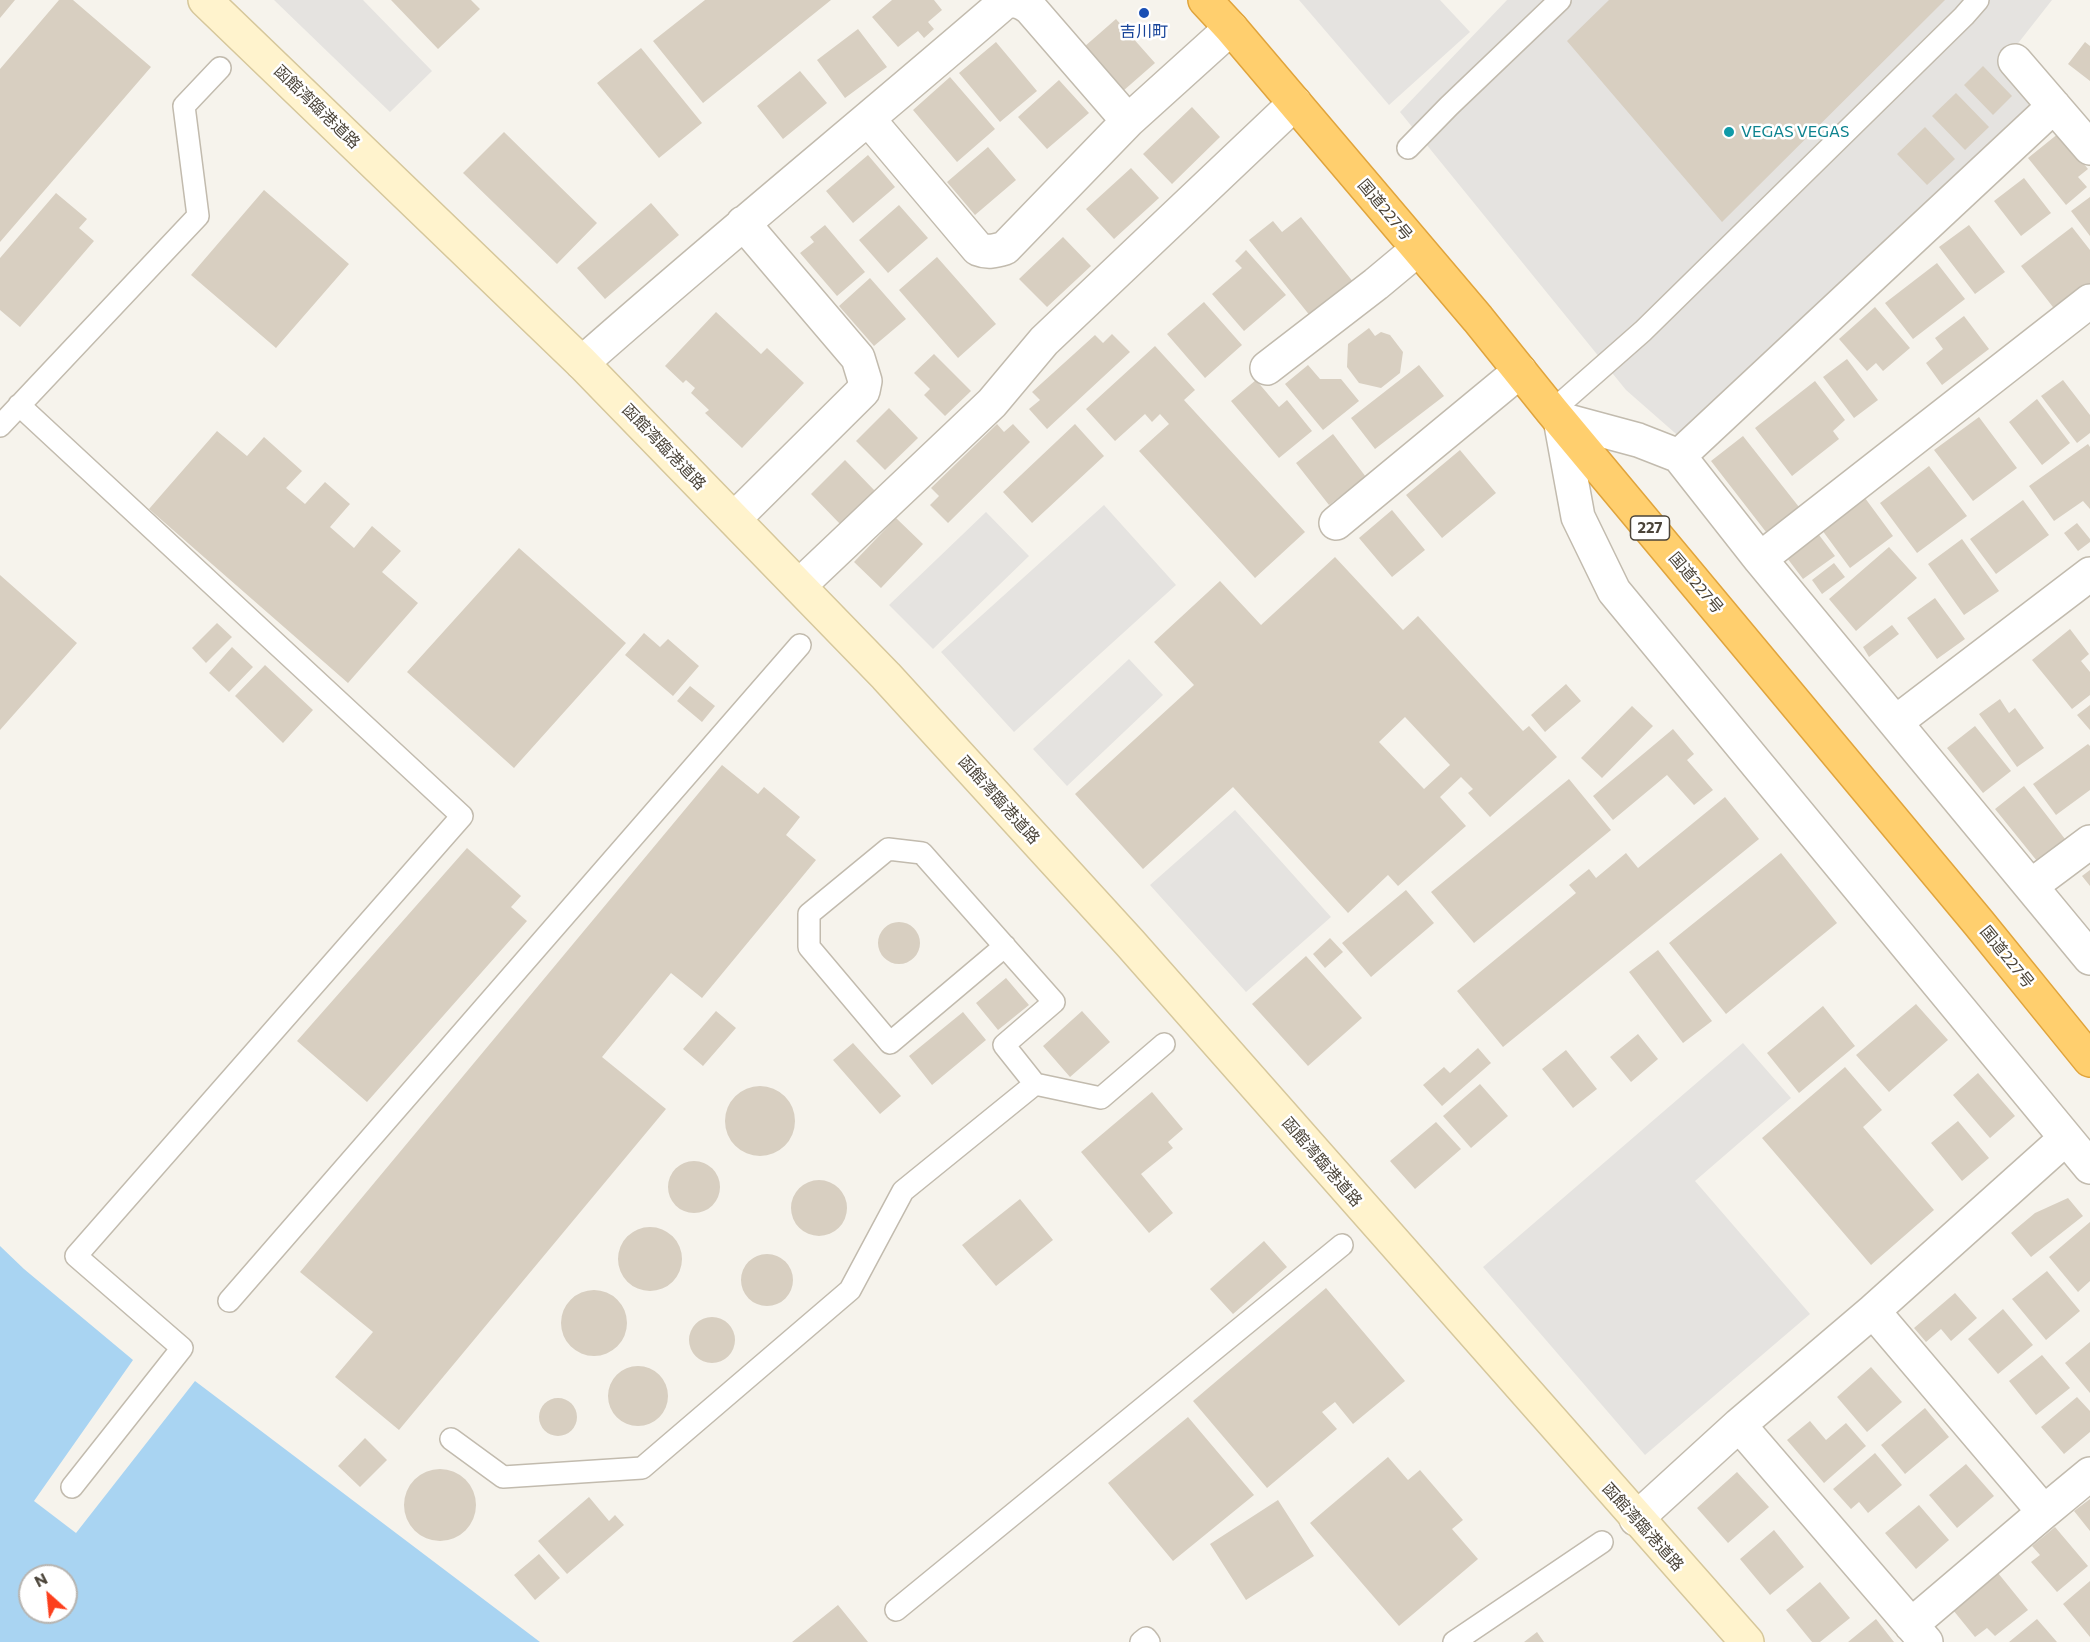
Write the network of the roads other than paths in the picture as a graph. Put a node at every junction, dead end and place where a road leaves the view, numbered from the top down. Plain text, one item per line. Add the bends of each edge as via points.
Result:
1 (205, 0) edge
2 (1205, 0) edge
3 (1560, 0) edge
4 (1978, 0) edge
5 (1231, 28) junction
6 (2015, 61) dead end
7 (220, 68) dead end
8 (1295, 103) junction
9 (2054, 106) junction
10 (869, 120) junction
11 (1128, 122) junction
12 (1408, 148) dead end
13 (2090, 148) edge
14 (743, 223) junction
15 (1419, 249) junction
16 (2090, 301) edge
17 (582, 363) junction
18 (1267, 368) dead end
19 (1520, 371) junction
20 (20, 405) junction
21 (1556, 415) junction
22 (0, 426) edge
23 (1678, 456) junction
24 (734, 519) junction
25 (1336, 523) dead end
26 (1760, 559) junction
27 (2090, 574) edge
28 (799, 586) junction
29 (800, 645) dead end
30 (1896, 722) junction
31 (2090, 842) edge
32 (2031, 886) junction
33 (1005, 946) junction
34 (2090, 958) edge
35 (1164, 1044) dead end
36 (2090, 1060) edge
37 (1035, 1084) junction
38 (2066, 1138) junction
39 (2090, 1167) edge
40 (1342, 1245) dead end
41 (229, 1301) dead end
42 (1873, 1311) junction
43 (1739, 1425) junction
44 (451, 1439) dead end
45 (2090, 1474) edge
46 (72, 1487) dead end
47 (2044, 1512) junction
48 (1636, 1519) junction
49 (1602, 1542) dead end
50 (896, 1610) dead end
51 (1919, 1634) edge
52 (1141, 1642) edge
53 (1149, 1642) edge
54 (1454, 1642) edge
55 (1747, 1642) edge

1 - 17 street, 函館湾臨港道路
2 - 5 highway, 国道227号 / 227
3 - 12 lane
4 - 21 lane
5 - 8 highway, 国道227号 / 227
5 - 11 street
6 - 9 street
7 - 20 lane via 184,106 198,216
8 - 15 highway, 国道227号 / 227
8 - 28 street via 1044,341 992,403
9 - 13 street
9 - 23 street
10 - 11 street via 1005,2 1014,0 1030,8
10 - 11 street via 978,249 985,252 1005,248
10 - 14 street
14 - 17 street
14 - 24 street via 858,358 865,381 863,391
15 - 18 street
15 - 19 highway, 国道227号 / 227
16 - 26 street
17 - 24 street, 函館湾臨港道路
19 - 21 highway, 国道227号 / 227
19 - 25 street
20 - 22 lane
20 - 46 lane via 462,816 76,1256 182,1348
21 - 23 street
21 - 36 highway, 国道227号 / 227
21 - 38 street via 1578,517 1614,591
23 - 26 street
24 - 28 street, 函館湾臨港道路
26 - 30 street
27 - 30 street
28 - 48 street, 函館湾臨港道路 via 1122,934
29 - 41 lane
30 - 32 street
31 - 32 street
32 - 34 street
33 - 33 lane via 922,853 888,849 809,914 809,947 890,1043
33 - 37 lane via 1053,1002 1004,1045
35 - 37 lane via 1101,1098
37 - 44 lane via 903,1191 850,1290 642,1468 503,1477
38 - 39 street
38 - 42 street
40 - 50 lane
42 - 43 street
42 - 47 street
43 - 48 street
43 - 51 street
45 - 47 street
47 - 51 street
48 - 55 street, 函館湾臨港道路
49 - 54 lane
52 - 53 lane via 1146,1638

